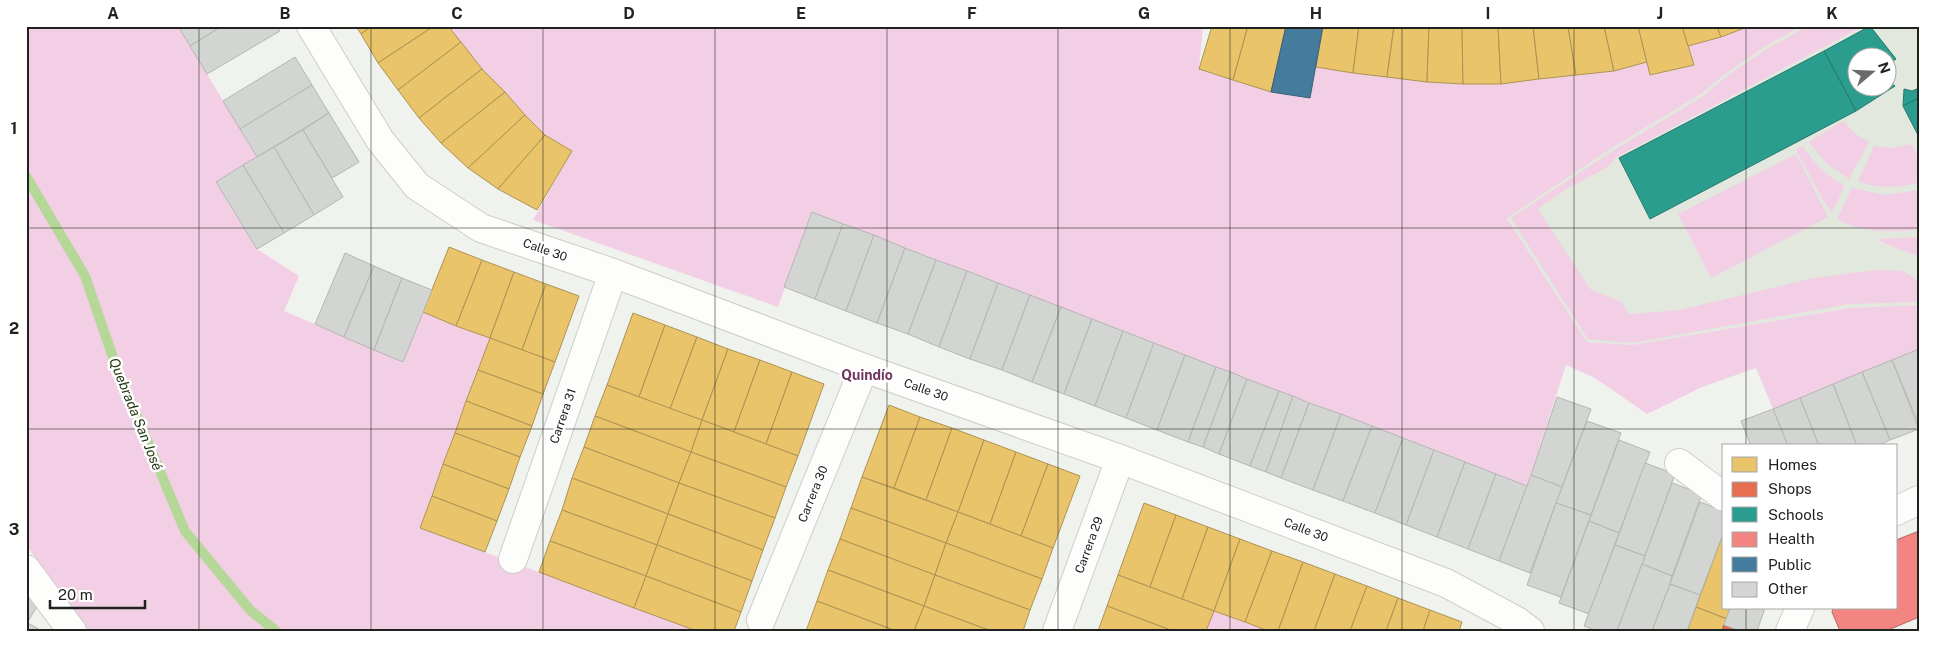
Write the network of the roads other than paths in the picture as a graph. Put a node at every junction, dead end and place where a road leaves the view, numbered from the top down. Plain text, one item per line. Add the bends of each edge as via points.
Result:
1 (311, 26) edge
2 (613, 273) junction
3 (864, 368) junction
4 (1120, 459) junction
5 (1679, 463) dead end
6 (1722, 495) edge
7 (1919, 500) edge
8 (1898, 510) edge
9 (513, 558) dead end
10 (26, 569) edge
11 (1799, 610) edge
12 (762, 620) dead end
13 (1520, 628) edge
14 (72, 631) edge
15 (1057, 631) edge
16 (1790, 631) edge

1 - 2 street, Calle 30 via 380,140 417,186 481,228
2 - 3 street, Calle 30
2 - 9 street, Carrera 31
3 - 4 street, Calle 30
3 - 12 street, Carrera 30
4 - 13 street, Calle 30 via 1446,583
4 - 15 street, Carrera 29
5 - 6 street
7 - 8 street
10 - 14 street
11 - 16 street

